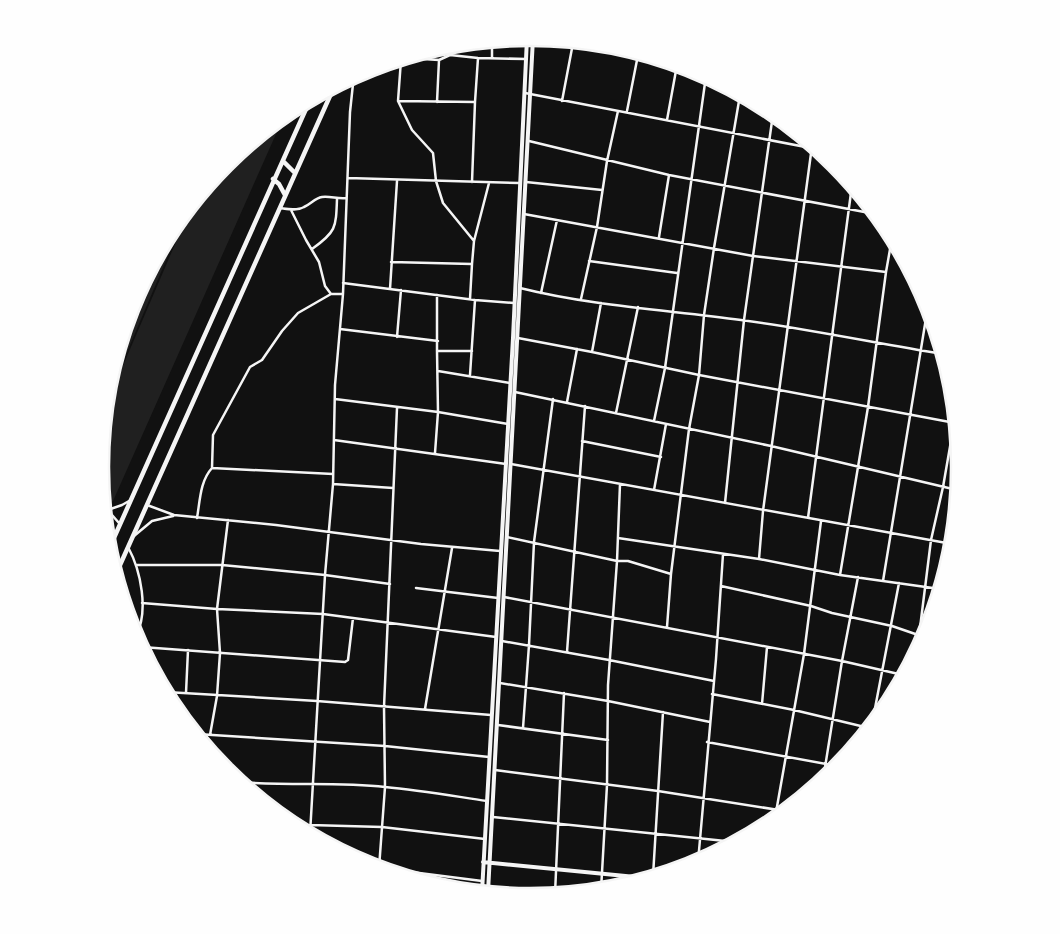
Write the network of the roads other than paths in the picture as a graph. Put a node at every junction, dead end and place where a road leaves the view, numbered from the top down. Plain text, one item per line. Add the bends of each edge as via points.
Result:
1 (527, 46) edge
2 (533, 46) edge
3 (492, 48) edge
4 (572, 49) edge
5 (450, 55) joint
6 (478, 58) junction
7 (492, 58) junction
8 (427, 59) edge
9 (526, 59) junction
10 (438, 60) junction
11 (637, 60) edge
12 (400, 67) edge
13 (676, 73) edge
14 (705, 85) edge
15 (353, 86) edge
16 (525, 93) junction
17 (531, 94) junction
18 (329, 98) edge
19 (398, 101) junction
20 (562, 101) junction
21 (437, 102) junction
22 (474, 102) junction
23 (739, 102) edge
24 (618, 111) junction
25 (628, 111) junction
26 (305, 112) edge
27 (667, 120) junction
28 (772, 123) edge
29 (698, 127) junction
30 (734, 133) junction
31 (770, 140) junction
32 (528, 142) junction
33 (800, 145) edge
34 (811, 154) edge
35 (283, 161) junction
36 (607, 161) junction
37 (295, 173) junction
38 (669, 175) junction
39 (348, 178) junction
40 (273, 179) junction
41 (691, 179) junction
42 (397, 180) junction
43 (436, 181) junction
44 (472, 182) junction
45 (489, 182) junction
46 (523, 182) junction
47 (725, 186) junction
48 (602, 190) junction
49 (762, 193) junction
50 (286, 195) junction
51 (851, 195) edge
52 (346, 198) junction
53 (337, 199) junction
54 (805, 201) junction
55 (279, 208) junction
56 (849, 208) junction
57 (291, 210) junction
58 (864, 212) edge
59 (524, 214) junction
60 (557, 220) junction
61 (597, 227) junction
62 (658, 237) junction
63 (474, 242) junction
64 (682, 242) junction
65 (714, 248) junction
66 (312, 249) junction
67 (890, 250) edge
68 (753, 256) junction
69 (590, 261) junction
70 (798, 261) junction
71 (391, 262) junction
72 (472, 264) junction
73 (842, 267) junction
74 (886, 272) junction
75 (678, 273) junction
76 (343, 283) junction
77 (520, 288) junction
78 (390, 289) junction
79 (401, 290) junction
80 (541, 293) junction
81 (331, 294) junction
82 (343, 294) junction
83 (436, 295) junction
84 (470, 299) junction
85 (581, 299) junction
86 (475, 300) junction
87 (514, 302) junction
88 (601, 303) junction
89 (638, 307) junction
90 (672, 312) junction
91 (704, 315) junction
92 (744, 320) junction
93 (925, 324) edge
94 (788, 328) junction
95 (340, 330) junction
96 (832, 336) junction
97 (398, 337) junction
98 (518, 338) junction
99 (438, 341) junction
100 (876, 343) junction
101 (577, 349) junction
102 (472, 351) junction
103 (921, 351) junction
104 (437, 352) junction
105 (592, 352) junction
106 (934, 353) edge
107 (626, 360) junction
108 (665, 368) junction
109 (438, 371) junction
110 (470, 375) junction
111 (699, 375) junction
112 (510, 382) junction
113 (738, 382) junction
114 (779, 390) junction
115 (515, 392) junction
116 (335, 399) junction
117 (553, 399) junction
118 (823, 399) junction
119 (567, 402) junction
120 (585, 406) junction
121 (868, 407) junction
122 (397, 408) junction
123 (438, 412) junction
124 (616, 413) junction
125 (910, 416) junction
126 (654, 421) junction
127 (948, 422) edge
128 (508, 424) junction
129 (666, 424) junction
130 (689, 430) junction
131 (730, 438) junction
132 (334, 440) junction
133 (582, 441) junction
134 (771, 446) junction
135 (396, 448) junction
136 (950, 448) edge
137 (435, 453) junction
138 (661, 457) junction
139 (816, 457) junction
140 (506, 464) junction
141 (512, 464) junction
142 (858, 466) junction
143 (212, 468) junction
144 (543, 470) junction
145 (333, 474) junction
146 (580, 478) junction
147 (900, 478) junction
148 (333, 484) junction
149 (620, 484) junction
150 (943, 487) junction
151 (393, 488) junction
152 (950, 489) edge
153 (654, 490) junction
154 (682, 496) junction
155 (130, 500) junction
156 (725, 503) junction
157 (146, 505) junction
158 (112, 509) edge
159 (763, 510) junction
160 (112, 515) edge
161 (174, 516) junction
162 (197, 518) junction
163 (808, 518) junction
164 (228, 520) junction
165 (821, 521) junction
166 (120, 524) junction
167 (849, 526) junction
168 (329, 532) junction
169 (890, 532) junction
170 (115, 535) edge
171 (134, 536) junction
172 (508, 537) junction
173 (618, 538) junction
174 (931, 540) junction
175 (391, 541) junction
176 (534, 542) junction
177 (944, 542) edge
178 (675, 546) junction
179 (128, 547) junction
180 (452, 548) junction
181 (500, 551) junction
182 (574, 551) junction
183 (723, 554) junction
184 (759, 559) junction
185 (617, 561) junction
186 (121, 563) edge
187 (136, 564) junction
188 (222, 565) junction
189 (815, 569) junction
190 (325, 574) junction
191 (671, 574) junction
192 (840, 575) junction
193 (858, 577) junction
194 (883, 581) junction
195 (899, 583) junction
196 (390, 584) junction
197 (721, 586) junction
198 (416, 588) dead end
199 (926, 588) junction
200 (932, 588) edge
201 (445, 591) junction
202 (504, 597) junction
203 (498, 598) junction
204 (142, 603) junction
205 (531, 603) junction
206 (811, 606) junction
207 (217, 609) junction
208 (570, 610) junction
209 (323, 614) junction
210 (612, 617) junction
211 (851, 617) junction
212 (353, 618) junction
213 (921, 622) edge
214 (388, 623) junction
215 (140, 625) edge
216 (892, 626) junction
217 (666, 627) junction
218 (438, 630) junction
219 (916, 635) edge
220 (496, 637) junction
221 (718, 637) junction
222 (502, 641) junction
223 (529, 645) junction
224 (767, 647) junction
225 (150, 648) edge
226 (188, 650) junction
227 (567, 652) junction
228 (220, 653) junction
229 (804, 654) junction
230 (320, 659) junction
231 (610, 660) junction
232 (842, 661) junction
233 (882, 671) junction
234 (896, 674) edge
235 (714, 681) junction
236 (499, 682) junction
237 (526, 687) junction
238 (175, 693) edge
239 (564, 693) junction
240 (186, 694) junction
241 (712, 694) junction
242 (218, 696) junction
243 (317, 701) junction
244 (608, 701) junction
245 (762, 704) junction
246 (384, 707) junction
247 (875, 708) edge
248 (425, 709) junction
249 (794, 710) junction
250 (663, 712) junction
251 (491, 715) junction
252 (833, 720) junction
253 (710, 722) junction
254 (498, 725) junction
255 (861, 726) edge
256 (522, 728) junction
257 (563, 734) junction
258 (206, 735) edge
259 (210, 735) junction
260 (608, 740) junction
261 (707, 742) junction
262 (315, 743) junction
263 (385, 746) junction
264 (786, 756) junction
265 (489, 757) junction
266 (826, 764) junction
267 (825, 767) edge
268 (495, 770) junction
269 (561, 778) junction
270 (253, 783) edge
271 (313, 784) junction
272 (606, 785) junction
273 (385, 787) junction
274 (658, 791) junction
275 (702, 798) junction
276 (487, 801) junction
277 (777, 807) edge
278 (774, 810) edge
279 (492, 817) junction
280 (559, 824) junction
281 (310, 825) joint
282 (382, 827) junction
283 (604, 828) junction
284 (655, 833) junction
285 (701, 838) junction
286 (485, 839) junction
287 (722, 841) edge
288 (699, 852) edge
289 (380, 860) edge
290 (483, 862) junction
291 (490, 862) junction
292 (653, 869) edge
293 (556, 870) junction
294 (423, 873) edge
295 (601, 874) junction
296 (626, 876) edge
297 (482, 881) junction
298 (601, 882) edge
299 (482, 885) edge
300 (488, 885) edge
301 (555, 887) edge

1 - 9 street
2 - 17 street
3 - 7 street
4 - 20 street
5 - 6 street
5 - 10 street
6 - 7 street
6 - 22 street
7 - 9 street
8 - 10 street
9 - 16 street
10 - 21 street
11 - 25 street
12 - 19 street
13 - 27 street
14 - 29 street
15 - 39 street
16 - 17 street
16 - 46 street
17 - 20 street
17 - 32 street
18 - 37 highway
19 - 21 street
19 - 43 street via 412,130 435,157
20 - 24 street
21 - 22 street
22 - 44 street
23 - 30 street
24 - 25 street
24 - 36 street
25 - 27 street
26 - 35 highway
27 - 29 street
28 - 31 street
29 - 30 street
29 - 41 street
30 - 31 street
30 - 47 street
31 - 33 street
31 - 49 street
32 - 36 street
32 - 46 street
34 - 54 street
35 - 37 highway
35 - 40 highway
36 - 38 street
36 - 48 street
37 - 50 highway
38 - 41 street
38 - 62 street
39 - 42 street
39 - 52 street
40 - 50 highway
40 - 155 highway
41 - 47 street
41 - 64 street
42 - 43 street
42 - 71 street
43 - 44 street
43 - 63 street via 443,203
44 - 45 street
45 - 46 street
45 - 63 street
46 - 48 street
46 - 59 street
46 - 87 street
47 - 49 street
47 - 65 street
48 - 61 street
49 - 54 street
49 - 68 street
50 - 55 highway
51 - 56 street
52 - 53 street
52 - 76 street
53 - 57 street via 324,196 304,208
53 - 66 street via 332,233
54 - 56 street
54 - 70 street
55 - 57 street
55 - 157 highway
56 - 58 street
56 - 73 street
57 - 66 street
59 - 60 street
59 - 77 street
60 - 61 street
60 - 80 street
61 - 62 street
61 - 69 street
62 - 64 street
63 - 72 street
64 - 65 street
64 - 75 street
65 - 68 street
65 - 91 street
66 - 81 street
67 - 74 street
68 - 70 street
68 - 92 street
69 - 75 street
69 - 85 street
70 - 73 street
70 - 94 street
71 - 72 street
71 - 78 street
72 - 84 street
73 - 74 street
73 - 96 street
74 - 100 street
75 - 90 street
76 - 78 street
76 - 82 street
77 - 80 street
77 - 98 street
78 - 79 street
79 - 83 street
79 - 97 street
80 - 85 street
81 - 82 street
81 - 143 street via 298,313 262,360 250,367 213,436
82 - 95 street
83 - 84 street
83 - 99 street
84 - 86 street
85 - 88 street
86 - 87 street
86 - 102 street
87 - 112 street
88 - 89 street
88 - 105 street
89 - 90 street
89 - 107 street
90 - 91 street
90 - 108 street
91 - 92 street
91 - 111 street
92 - 94 street
92 - 113 street
93 - 103 street
94 - 96 street
94 - 114 street
95 - 97 street
95 - 116 street
96 - 100 street
96 - 118 street
97 - 99 street
98 - 101 street
98 - 115 street
99 - 104 street
100 - 103 street
100 - 121 street
101 - 105 street
101 - 119 street
102 - 104 street
102 - 110 street
103 - 106 street
103 - 125 street
104 - 109 street
105 - 107 street
107 - 108 street
107 - 124 street
108 - 111 street
108 - 126 street
109 - 110 street
109 - 123 street
110 - 112 street
111 - 113 street
111 - 130 street
112 - 128 street
113 - 114 street
113 - 131 street
114 - 118 street
114 - 134 street
115 - 117 street
115 - 141 street
116 - 122 street
116 - 132 street
117 - 119 street
117 - 144 street
118 - 121 street
118 - 139 street
119 - 120 street
120 - 124 street
120 - 133 street
121 - 125 street
121 - 142 street
122 - 123 street
122 - 135 street
123 - 128 street
123 - 137 street
124 - 126 street
125 - 127 street
125 - 147 street
126 - 129 street
128 - 140 street
129 - 130 street
129 - 138 street
130 - 131 street
130 - 154 street
131 - 134 street
131 - 156 street
132 - 135 street
132 - 145 street
133 - 138 street
133 - 146 street
134 - 139 street
134 - 159 street
135 - 137 street
135 - 151 street
136 - 150 street
137 - 140 street
138 - 153 street
139 - 142 street
139 - 163 street
140 - 181 street
141 - 144 street
141 - 172 street
142 - 147 street
142 - 167 street
143 - 145 street
143 - 162 street via 203,483
144 - 146 street
144 - 176 street
145 - 148 street
146 - 149 street
146 - 182 street
147 - 150 street
147 - 169 street
148 - 151 street
148 - 168 street
149 - 153 street
149 - 173 street
150 - 152 street
150 - 174 street
151 - 175 street
153 - 154 street
154 - 156 street
154 - 178 street
155 - 158 street
155 - 166 highway
156 - 159 street
157 - 161 street
157 - 171 highway
159 - 163 street
159 - 184 street
160 - 166 street
161 - 162 street
161 - 171 street via 152,521
162 - 164 street
163 - 165 street
164 - 168 street
164 - 188 street
165 - 167 street
165 - 189 street
166 - 170 highway
167 - 169 street
167 - 192 street
168 - 175 street
168 - 190 street
169 - 174 street
169 - 194 street
171 - 179 highway
172 - 176 street
172 - 202 street
173 - 178 street
173 - 185 street
174 - 177 street
174 - 199 street
175 - 180 street
175 - 196 street
176 - 182 street
176 - 205 street
178 - 183 street
178 - 191 street
179 - 186 highway
179 - 187 street
180 - 181 street
180 - 201 street
181 - 203 street
182 - 185 street
182 - 208 street
183 - 184 street
183 - 197 street
184 - 189 street
185 - 191 street via 628,561
185 - 210 street
187 - 188 street
187 - 204 street
188 - 190 street
188 - 207 street
189 - 192 street
189 - 206 street
190 - 196 street
190 - 209 street
191 - 217 street
192 - 193 street
193 - 194 street
193 - 211 street
194 - 195 street
195 - 199 street
195 - 216 street
196 - 214 street
197 - 206 street
197 - 221 street
198 - 201 street
199 - 200 street
199 - 213 street
201 - 203 street
201 - 218 street
202 - 205 street
202 - 222 street
203 - 220 street
204 - 207 street
204 - 215 street
205 - 208 street
205 - 223 street
206 - 211 street
206 - 229 street
207 - 209 street
207 - 228 street
208 - 210 street
208 - 227 street
209 - 212 street
209 - 230 street
210 - 217 street
210 - 231 street
211 - 216 street
211 - 232 street
212 - 214 street
212 - 230 street via 347,661
214 - 218 street
214 - 246 street
216 - 219 street
216 - 233 street
217 - 221 street
218 - 220 street
218 - 248 street
220 - 251 street
221 - 224 street
221 - 235 street
222 - 223 street
222 - 236 street
223 - 227 street
223 - 237 street
224 - 229 street
224 - 245 street
225 - 226 street
226 - 228 street
226 - 240 street
227 - 231 street
228 - 230 street
228 - 242 street
229 - 232 street
229 - 249 street
230 - 243 street
231 - 235 street
231 - 244 street
232 - 233 street
232 - 252 street
233 - 234 street
233 - 247 street
235 - 241 street
236 - 237 street
236 - 254 street
237 - 239 street
237 - 256 street
238 - 240 street
239 - 244 street
239 - 257 street
240 - 242 street
241 - 245 street
241 - 253 street
242 - 243 street
242 - 259 street
243 - 246 street
243 - 262 street
244 - 250 street
244 - 260 street
245 - 249 street
246 - 248 street
246 - 263 street
248 - 251 street
249 - 252 street
249 - 264 street
250 - 253 street
250 - 274 street
251 - 265 street
252 - 255 street
252 - 266 street
253 - 261 street
254 - 256 street
254 - 268 street
256 - 257 street
257 - 260 street
257 - 269 street
258 - 259 street
259 - 262 street
260 - 272 street
261 - 264 street
261 - 275 street
262 - 263 street
262 - 271 street
263 - 265 street
263 - 273 street
264 - 266 street
264 - 277 street
265 - 276 street
266 - 267 street
268 - 269 street
268 - 279 street
269 - 272 street
269 - 280 street
270 - 271 street
271 - 273 street
271 - 281 street
272 - 274 street
272 - 283 street
273 - 276 street
273 - 282 street
274 - 275 street
274 - 284 street
275 - 278 street
275 - 285 street
276 - 286 street
279 - 280 street
279 - 291 street
280 - 283 street
280 - 293 street
281 - 282 street
282 - 286 street
282 - 289 street
283 - 284 street
283 - 295 street
284 - 285 street
284 - 292 street
285 - 287 street
285 - 288 street
286 - 290 street
290 - 291 street
290 - 297 street
291 - 293 street
291 - 300 street
293 - 295 street
293 - 301 street
294 - 297 street
295 - 296 street
295 - 298 street
297 - 299 street

